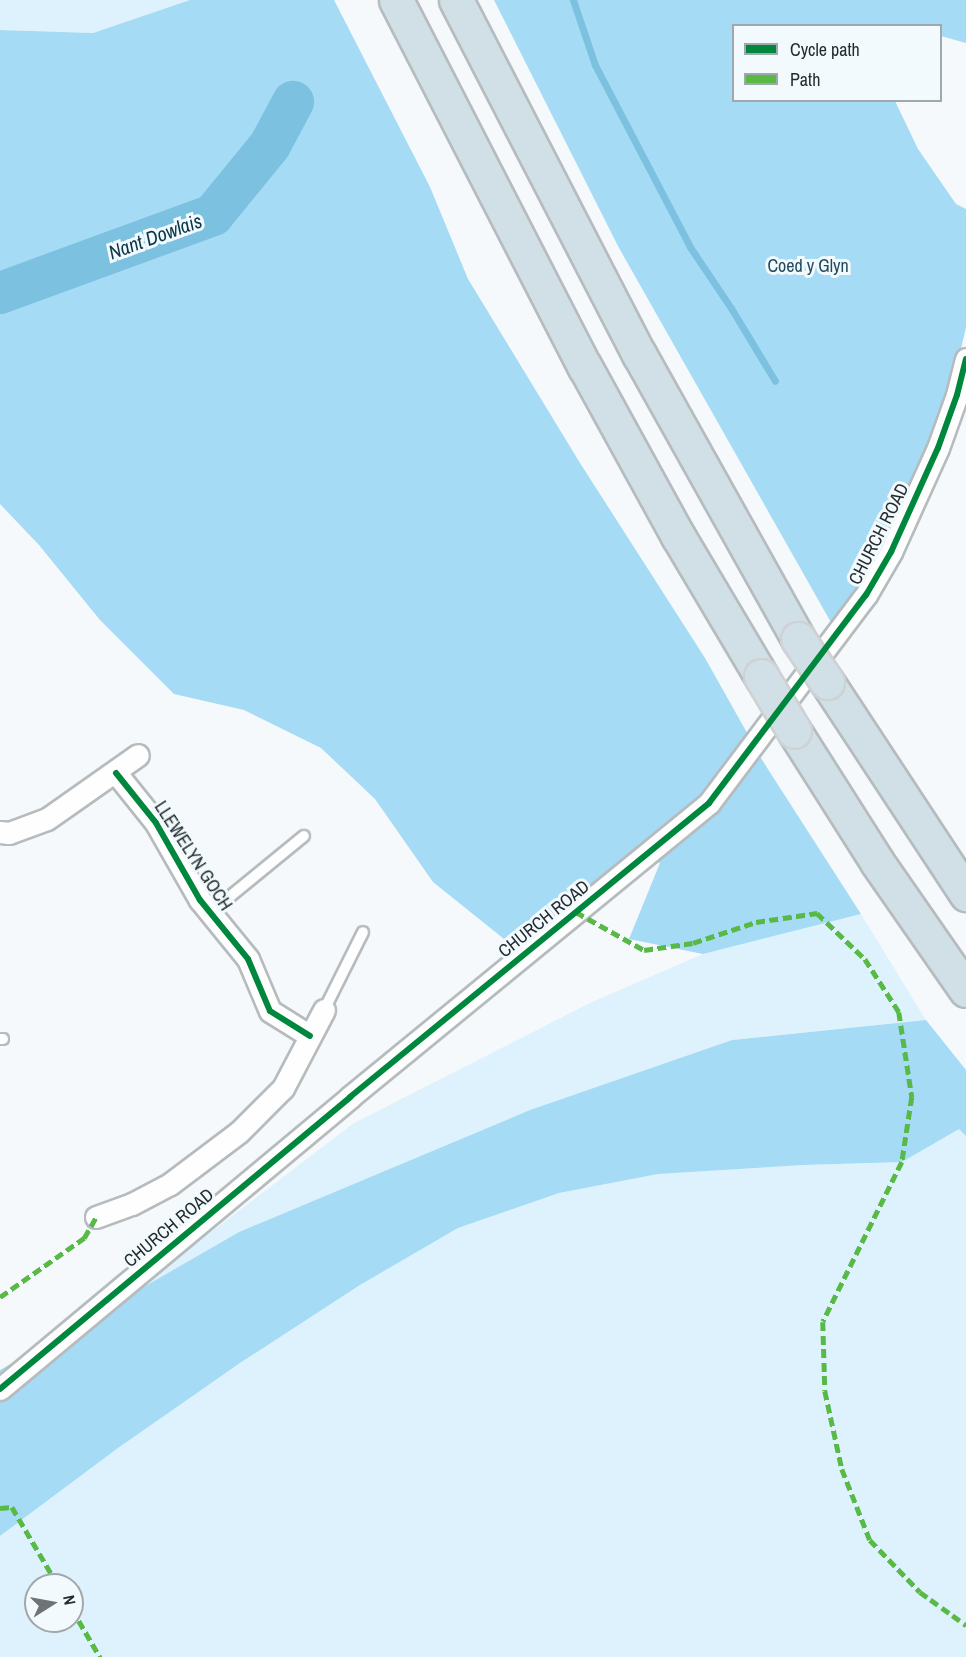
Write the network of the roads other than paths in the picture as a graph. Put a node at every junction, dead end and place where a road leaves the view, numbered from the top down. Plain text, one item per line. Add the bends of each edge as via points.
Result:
1 (396, 0) edge
2 (456, 0) edge
3 (966, 359) edge
4 (962, 396) edge
5 (138, 755) dead end
6 (116, 773) junction
7 (0, 832) edge
8 (304, 836) dead end
9 (966, 894) edge
10 (211, 912) junction
11 (363, 932) dead end
12 (966, 990) edge
13 (324, 1010) joint
14 (310, 1036) junction
15 (96, 1217) dead end
16 (0, 1389) edge

1 - 12 highway, bridge via 585,367 678,536 877,862
2 - 9 highway, bridge via 639,354 798,639
3 - 4 street, CHURCH ROAD
4 - 16 street, CHURCH ROAD via 891,552 866,595 709,803
5 - 6 street
6 - 7 street via 47,819
6 - 10 street, LLEWELYN GOCH via 156,823
8 - 10 lane
10 - 14 street, LLEWELYN GOCH via 248,960 270,1011
11 - 13 lane
13 - 14 street
14 - 15 street via 283,1088 239,1132 163,1188

